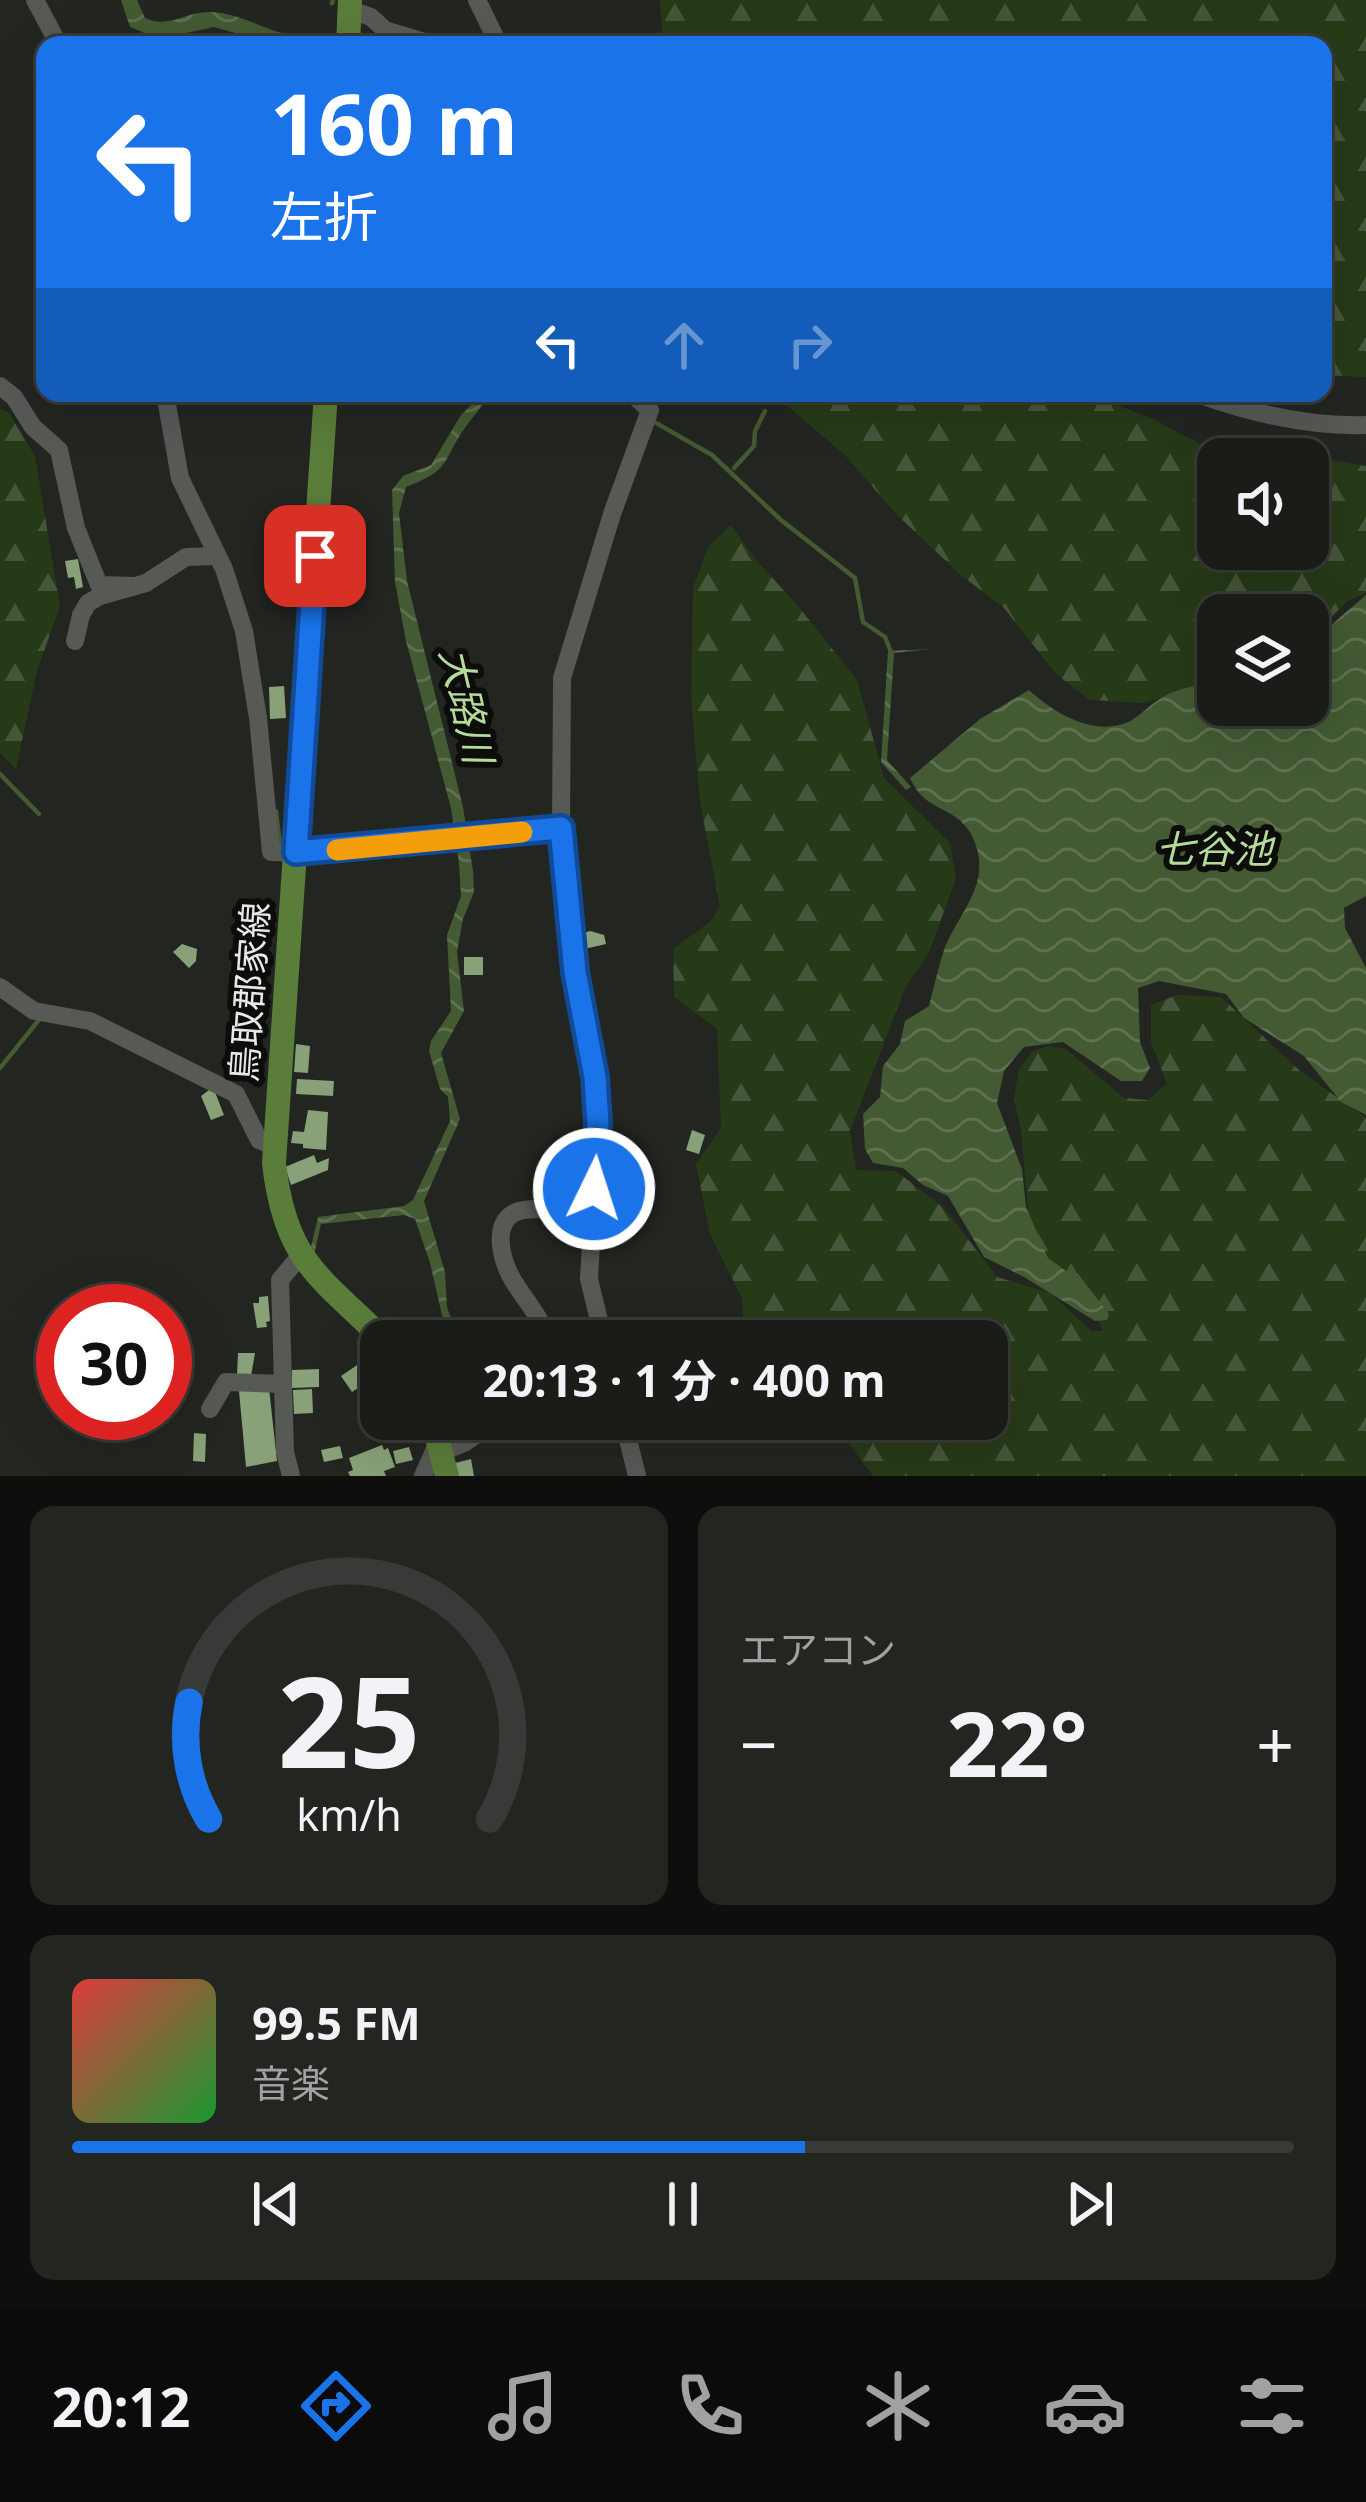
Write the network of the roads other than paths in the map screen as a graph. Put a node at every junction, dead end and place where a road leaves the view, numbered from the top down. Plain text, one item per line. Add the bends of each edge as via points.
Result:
1 (34, 0) edge
2 (477, 0) edge
3 (350, 22) edge
4 (54, 36) edge
5 (407, 36) edge
6 (495, 36) edge
7 (0, 386) edge
8 (167, 402) edge
9 (325, 402) edge
10 (641, 402) edge
11 (1221, 402) edge
12 (1366, 425) edge
13 (217, 556) junction
14 (133, 586) junction
15 (75, 641) dead end
16 (561, 828) junction
17 (296, 852) junction
18 (0, 987) edge
19 (275, 1147) junction
20 (592, 1215) junction
21 (300, 1256) junction
22 (362, 1320) edge
23 (540, 1320) edge
24 (599, 1320) edge
25 (283, 1384) junction
26 (210, 1409) dead end
27 (470, 1440) edge
28 (628, 1440) edge
29 (440, 1447) edge
30 (291, 1476) edge
31 (423, 1476) edge
32 (637, 1476) edge

1 - 4 street
2 - 6 street
3 - 5 street via 371,17
7 - 14 street via 58,450 93,577 99,585
8 - 13 street via 180,478
9 - 17 main road, 鳥取郡家線
10 - 16 street via 650,410 562,678
11 - 12 street
13 - 14 street via 186,557
13 - 17 street via 244,632 271,852
14 - 15 street via 88,603
16 - 17 street
16 - 20 street via 595,1077
17 - 19 main road, 鳥取郡家線
18 - 19 street via 43,1023 90,1021 236,1094 259,1140
19 - 21 main road, 鳥取郡家線 via 278,1196
20 - 23 street via 519,1210 506,1220 506,1267
20 - 24 street via 589,1279
21 - 22 main road, 鳥取郡家線
21 - 25 street via 280,1280
25 - 26 street via 226,1382
25 - 30 street
27 - 29 street
28 - 32 street
29 - 31 street

